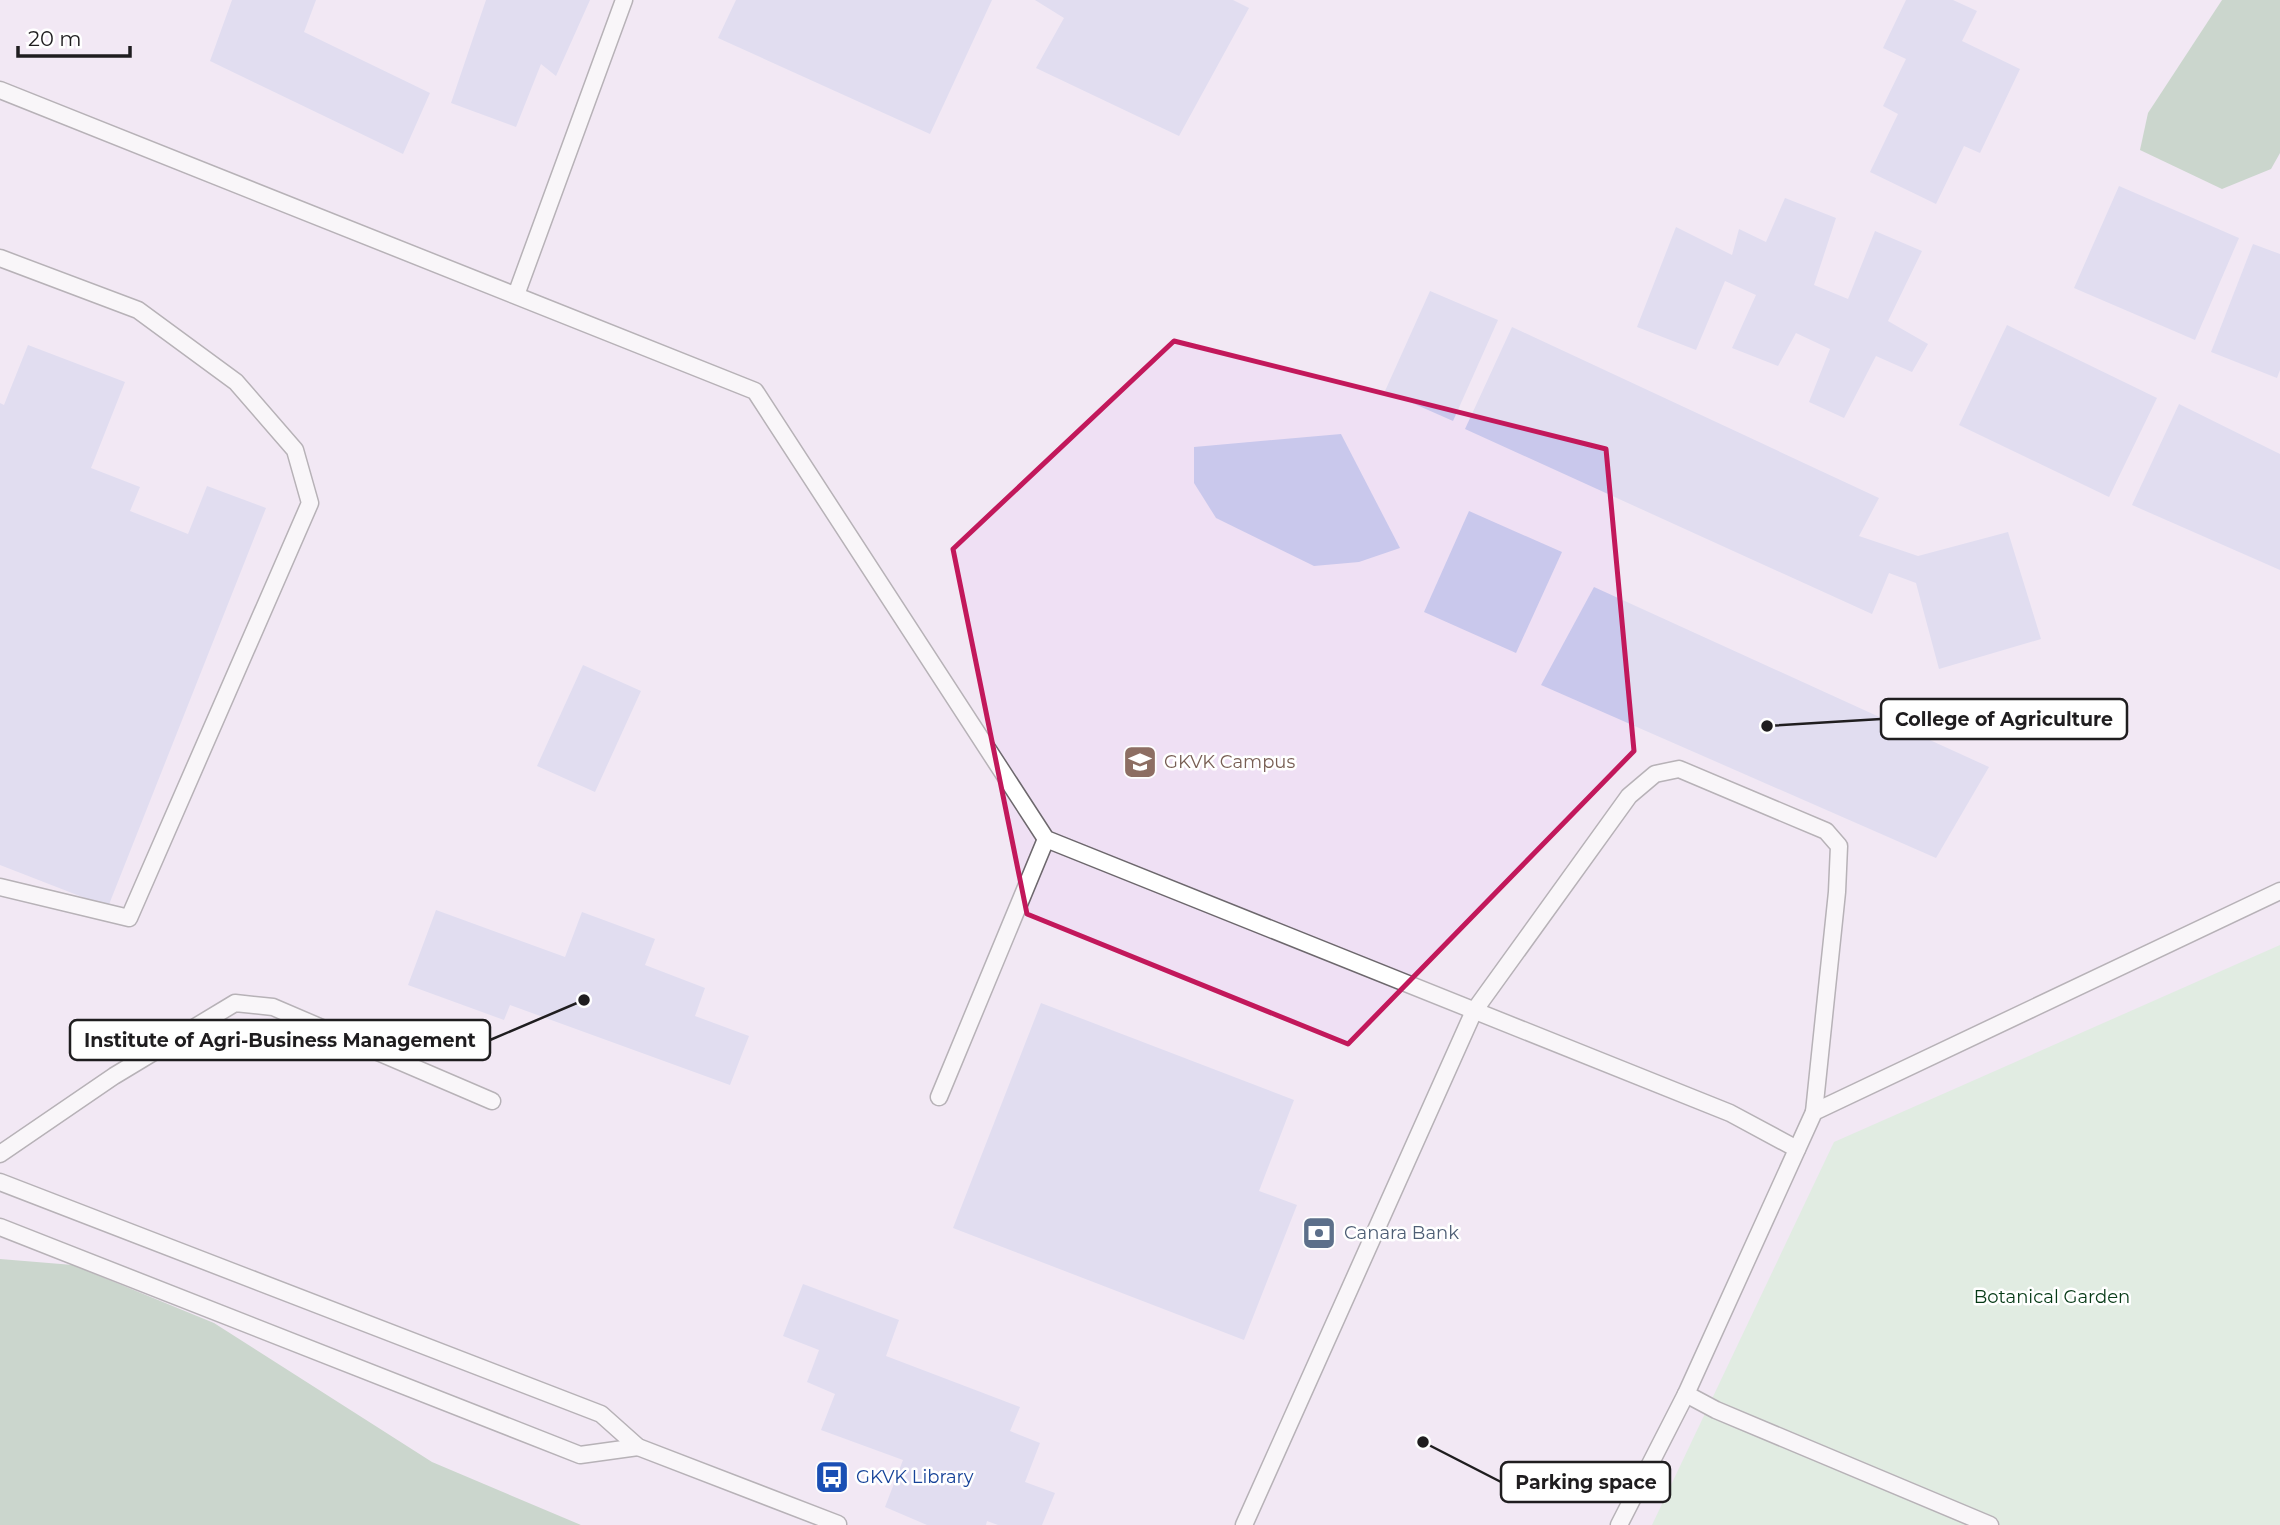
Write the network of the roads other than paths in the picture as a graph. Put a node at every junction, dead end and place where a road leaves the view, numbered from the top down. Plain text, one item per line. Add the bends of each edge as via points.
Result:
1 (624, 0) edge
2 (0, 90) edge
3 (0, 258) edge
4 (516, 295) junction
5 (1046, 839) junction
6 (0, 887) edge
7 (2280, 891) edge
8 (1474, 1011) junction
9 (939, 1097) dead end
10 (492, 1101) dead end
11 (1814, 1112) junction
12 (1797, 1149) junction
13 (0, 1154) edge
14 (0, 1181) edge
15 (0, 1227) edge
16 (1686, 1394) junction
17 (638, 1447) junction
18 (838, 1524) edge
19 (1244, 1525) edge
20 (1619, 1525) edge
21 (1990, 1525) edge

1 - 4 lane
2 - 4 lane
3 - 6 lane via 138,310 236,382 295,450 310,503 129,918
4 - 5 lane via 755,391
5 - 8 lane
5 - 9 lane
7 - 11 lane
8 - 11 lane via 1629,796 1655,774 1679,769 1826,831 1839,846
8 - 12 lane via 1730,1113
8 - 19 lane
10 - 13 lane via 273,1007 235,1003 114,1076
11 - 12 lane
12 - 16 lane
14 - 17 lane via 601,1413
15 - 17 lane via 580,1455
16 - 20 lane
16 - 21 lane
17 - 18 lane

